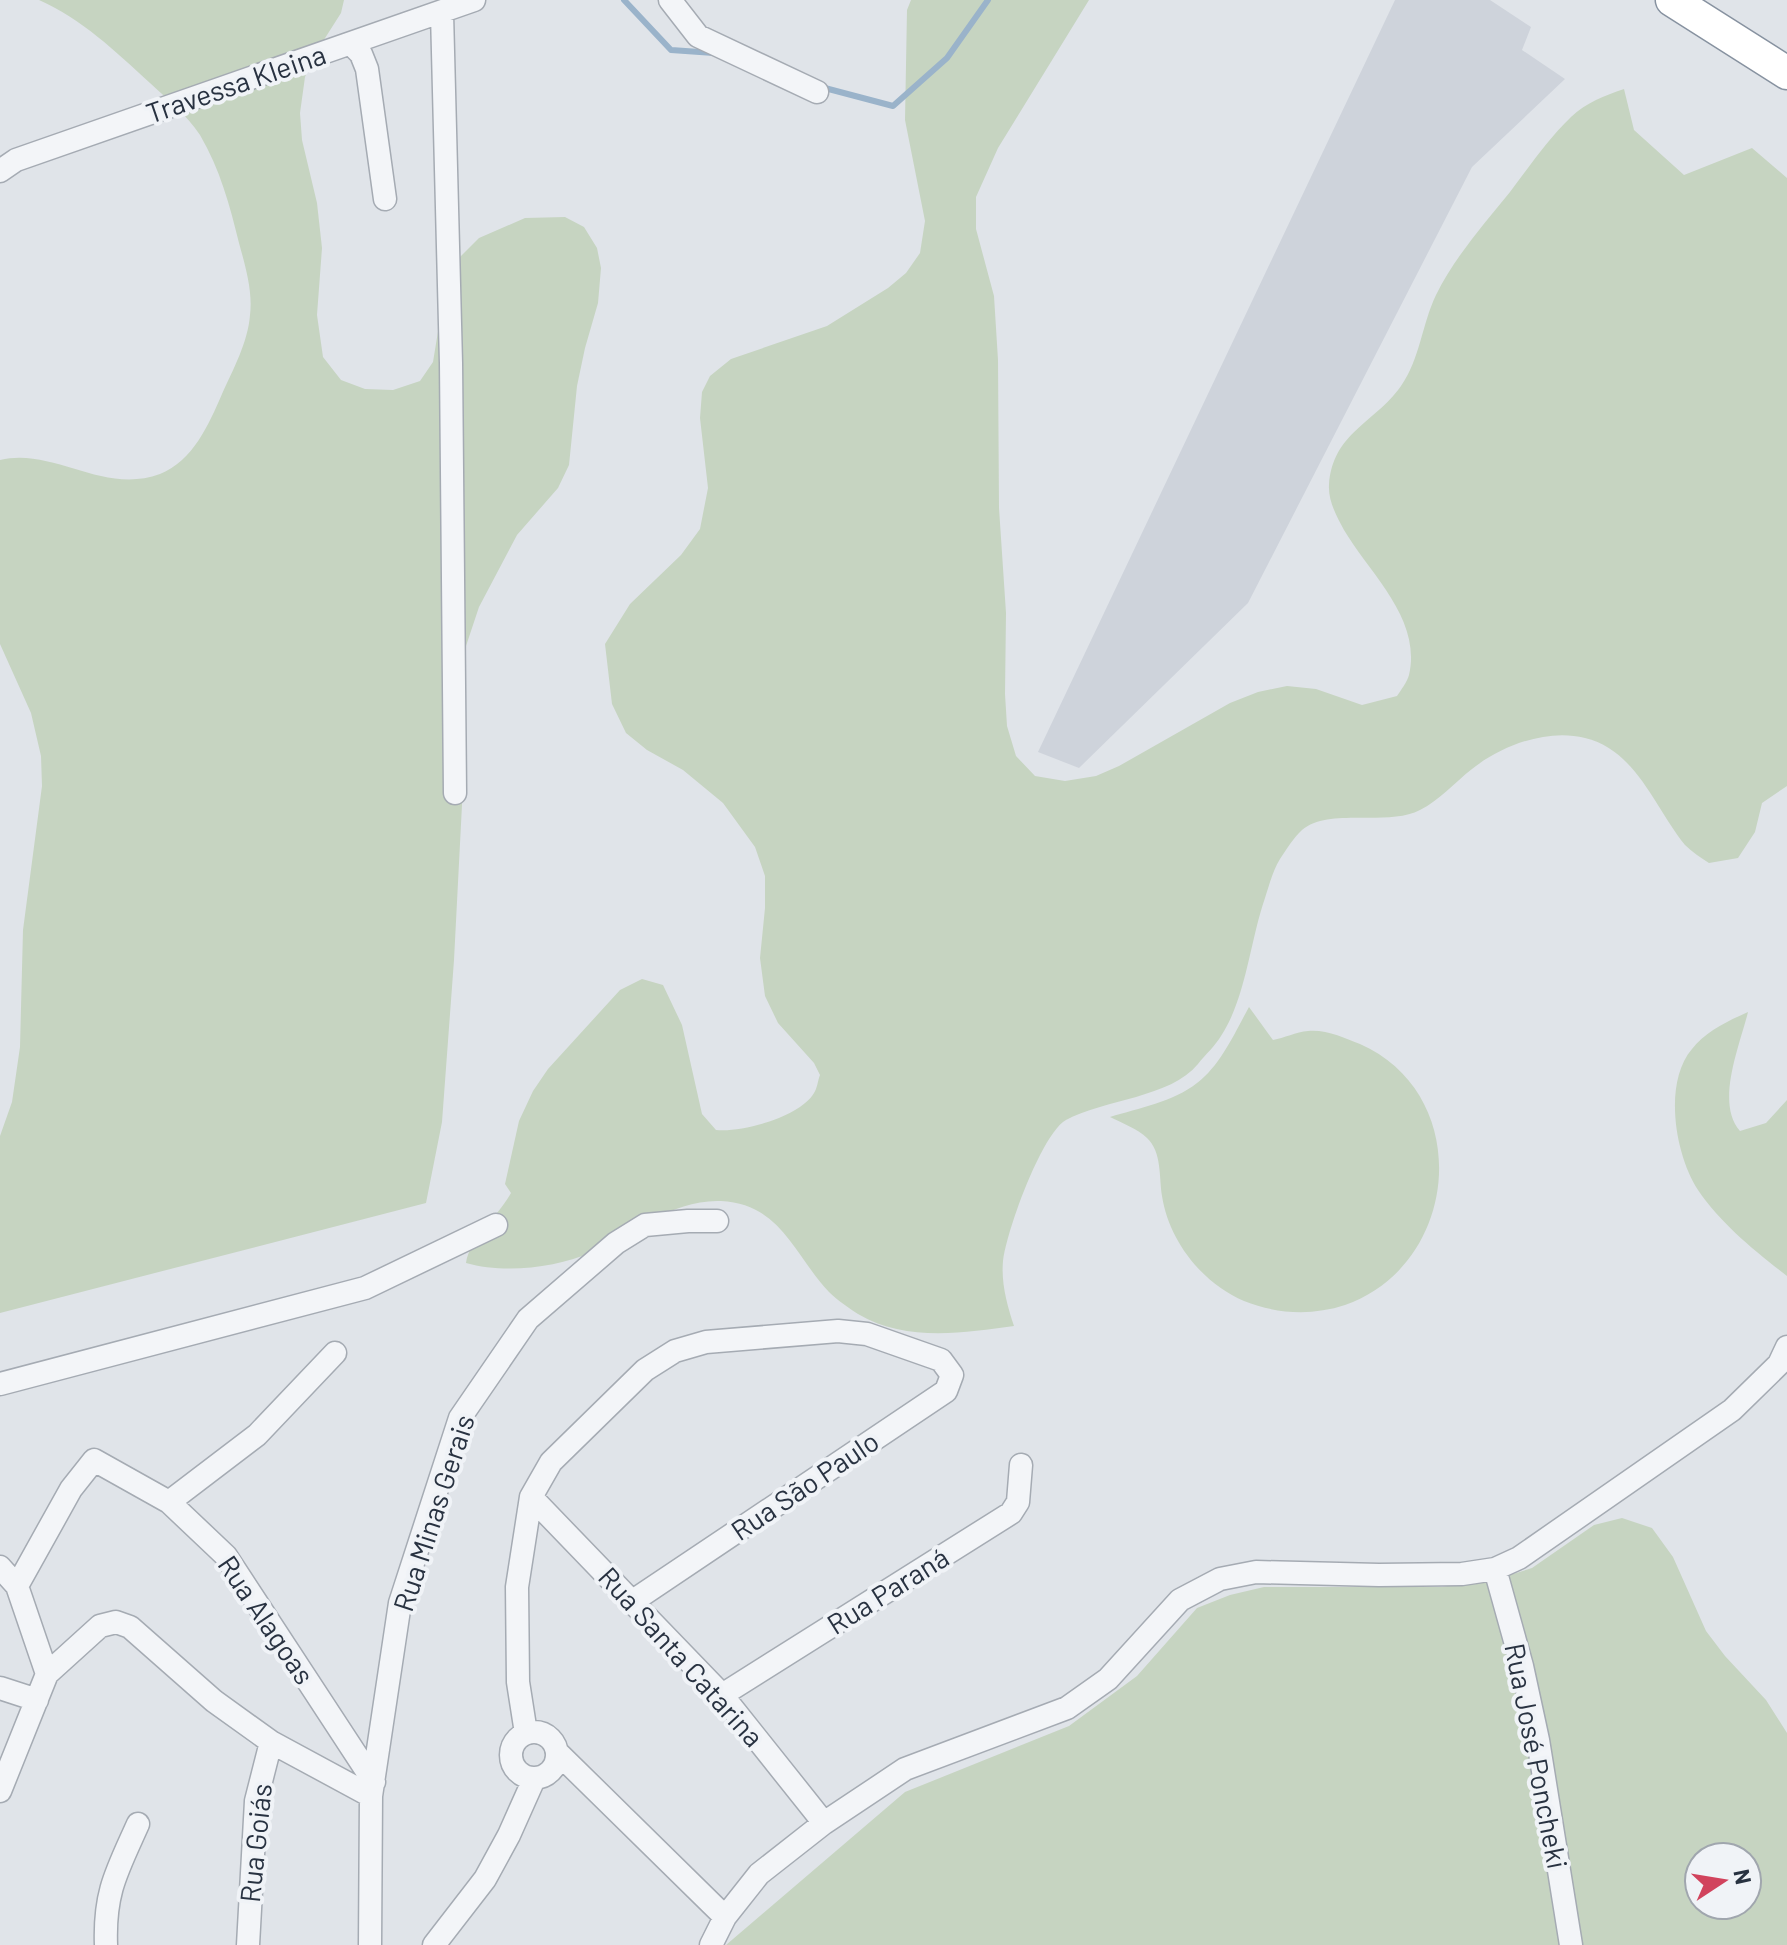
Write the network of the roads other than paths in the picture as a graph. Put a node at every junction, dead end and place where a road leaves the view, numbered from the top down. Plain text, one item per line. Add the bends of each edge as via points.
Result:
1 (474, 0) edge
2 (670, 0) edge
3 (1672, 0) edge
4 (442, 13) junction
5 (351, 44) junction
6 (1787, 73) edge
7 (817, 92) dead end
8 (0, 171) edge
9 (385, 199) dead end
10 (455, 793) dead end
11 (717, 1221) dead end
12 (496, 1225) dead end
13 (1787, 1347) edge
14 (335, 1353) dead end
15 (0, 1384) edge
16 (1021, 1465) dead end
17 (531, 1497) junction
18 (169, 1502) junction
19 (0, 1567) edge
20 (1495, 1569) junction
21 (17, 1586) junction
22 (633, 1601) junction
23 (47, 1674) junction
24 (0, 1688) edge
25 (722, 1695) junction
26 (37, 1700) junction
27 (526, 1733) junction
28 (271, 1742) junction
29 (557, 1752) junction
30 (534, 1779) junction
31 (372, 1789) junction
32 (0, 1791) edge
33 (824, 1823) junction
34 (138, 1824) dead end
35 (725, 1917) junction
36 (106, 1945) edge
37 (248, 1945) edge
38 (370, 1945) edge
39 (434, 1945) edge
40 (711, 1945) edge
41 (1571, 1945) edge

1 - 4 street, Travessa Kleina
2 - 7 street via 698,36
3 - 6 highway
4 - 5 street, Travessa Kleina
4 - 10 street
5 - 8 street, Travessa Kleina via 16,160
5 - 9 street via 367,69
11 - 31 street, Rua Minas Gerais via 645,1225 616,1243 528,1319 460,1418 400,1603
12 - 15 street via 365,1288
13 - 20 street via 1779,1364 1732,1410 1519,1558
14 - 18 street via 257,1435
16 - 25 street, Rua Paraná via 1018,1502 1011,1513
17 - 22 street, Rua Santa Catarina
17 - 22 street, Rua São Paulo via 551,1462 645,1370 675,1351 706,1342 838,1331 867,1334 941,1360 952,1375 946,1391
17 - 27 street via 517,1587 518,1682
18 - 21 street, Rua Alagoas via 94,1460 71,1489
18 - 31 street, Rua Alagoas via 226,1556
19 - 21 street
20 - 33 street via 1406,1575 1256,1572 1220,1579 1180,1600 1108,1679 1067,1708 905,1769
20 - 41 street, Rua José Poncheki via 1538,1740
21 - 23 street
22 - 25 street, Rua Santa Catarina
23 - 26 street
23 - 28 street via 100,1626 116,1622 130,1627 214,1701
24 - 26 street
25 - 33 street, Rua Santa Catarina
26 - 32 street
27 - 29 street via 542,1733
27 - 30 street via 514,1743 511,1759 519,1773
28 - 31 street
28 - 37 street, Rua Goiás via 256,1801
29 - 30 street via 549,1774
29 - 35 street
30 - 39 street via 485,1879
31 - 38 street, Rua Minas Gerais
33 - 35 street via 759,1874
34 - 36 street via 110,1886
35 - 40 street

